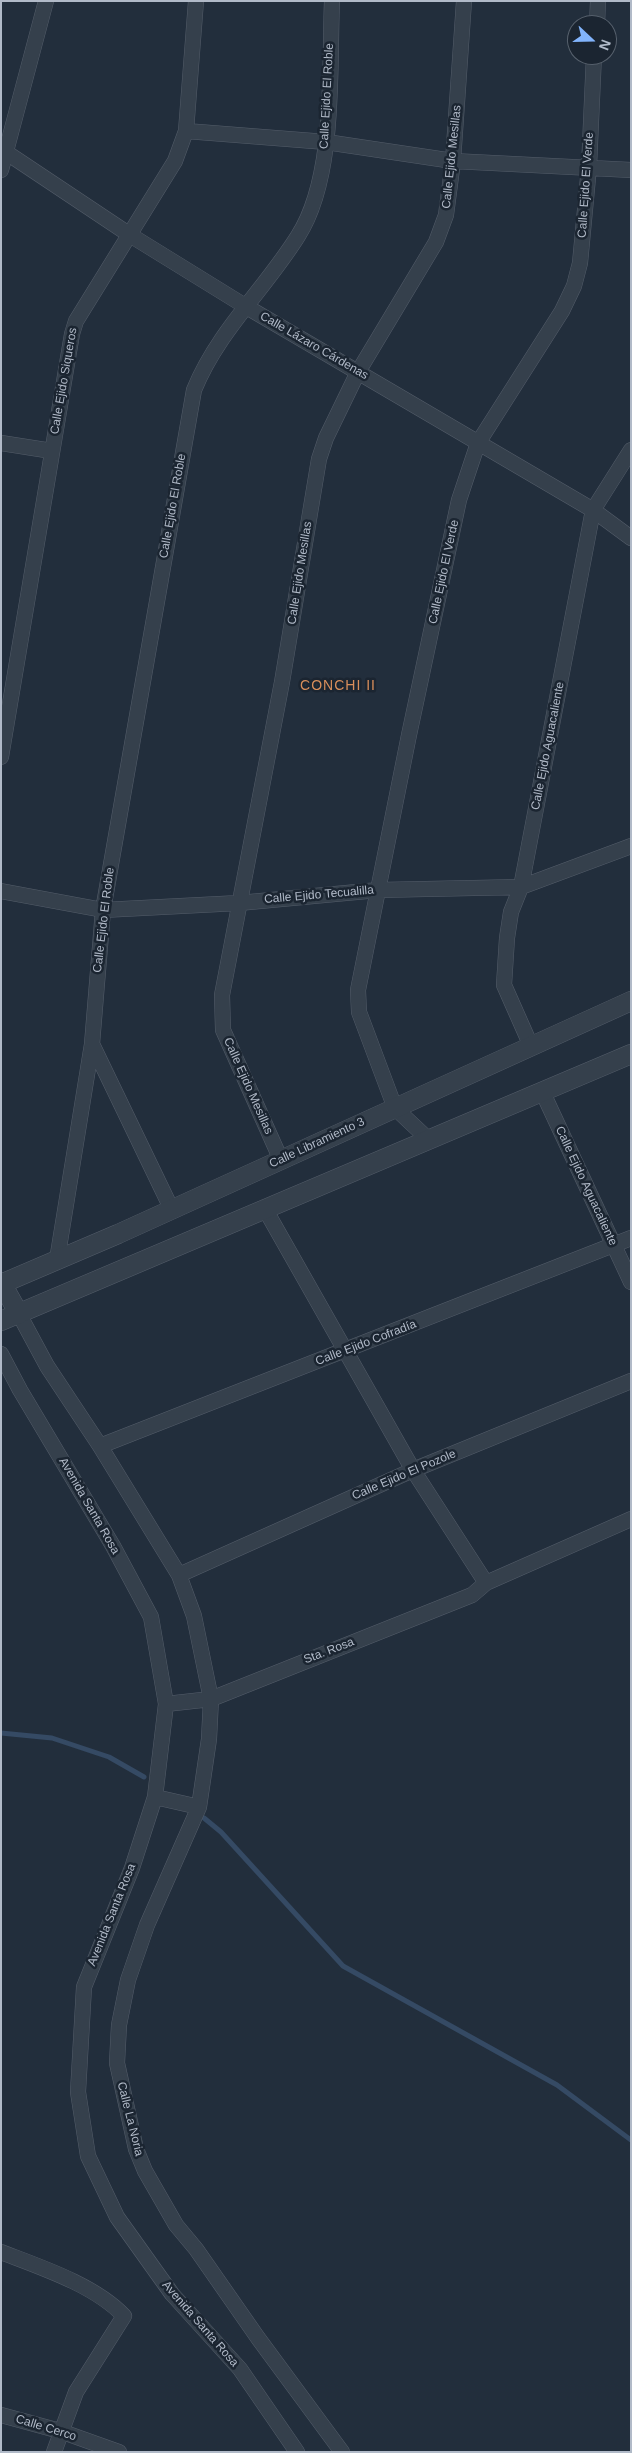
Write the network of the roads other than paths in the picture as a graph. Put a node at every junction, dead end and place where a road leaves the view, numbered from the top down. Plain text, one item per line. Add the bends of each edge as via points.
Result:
1 (46, 1) edge
2 (196, 1) edge
3 (332, 1) edge
4 (464, 1) edge
5 (598, 1) edge
6 (597, 15) edge
7 (594, 65) edge
8 (186, 131) junction
9 (326, 142) junction
10 (4, 151) edge
11 (453, 162) junction
12 (589, 167) junction
13 (1, 170) edge
14 (631, 170) edge
15 (130, 235) junction
16 (245, 306) junction
17 (358, 372) junction
18 (1, 443) edge
19 (478, 443) junction
20 (52, 450) junction
21 (631, 450) edge
22 (593, 510) junction
23 (631, 538) edge
24 (1, 757) edge
25 (631, 846) edge
26 (521, 888) junction
27 (378, 890) junction
28 (1, 891) edge
29 (239, 902) junction
30 (103, 910) junction
31 (631, 1001) edge
32 (92, 1044) junction
33 (531, 1046) junction
34 (631, 1054) edge
35 (542, 1091) junction
36 (395, 1108) junction
37 (428, 1139) junction
38 (281, 1160) junction
39 (265, 1209) junction
40 (172, 1210) junction
41 (631, 1238) edge
42 (614, 1245) junction
43 (57, 1260) junction
44 (631, 1282) edge
45 (2, 1283) edge
46 (19, 1314) junction
47 (1, 1321) edge
48 (344, 1352) junction
49 (1, 1354) edge
50 (631, 1381) edge
51 (100, 1446) junction
52 (412, 1470) junction
53 (631, 1519) edge
54 (179, 1575) junction
55 (486, 1583) junction
56 (211, 1699) junction
57 (166, 1704) junction
58 (155, 1797) junction
59 (199, 1807) junction
60 (1, 2252) edge
61 (1, 2415) edge
62 (60, 2431) junction
63 (54, 2452) edge
64 (119, 2452) edge
65 (297, 2452) edge
66 (342, 2452) edge

1 - 10 street
2 - 8 street, Calle Ejido Siqueros
3 - 9 street, Calle Ejido El Roble
4 - 11 street, Calle Ejido Mesillas
5 - 6 street
7 - 12 street, Calle Ejido El Verde
8 - 9 street
8 - 15 street, Calle Ejido Siqueros via 175,161
9 - 11 street
9 - 16 street, Calle Ejido El Roble via 318,188 298,236
10 - 13 street
10 - 15 street, Calle Lázaro Cárdenas
11 - 12 street
11 - 17 street, Calle Ejido Mesillas via 446,215 436,242
12 - 14 street
12 - 19 street, Calle Ejido El Verde via 580,263 574,286 562,312
15 - 16 street, Calle Lázaro Cárdenas
15 - 20 street, Calle Ejido Siqueros via 76,321
16 - 17 street, Calle Lázaro Cárdenas
16 - 30 street, Calle Ejido El Roble via 210,356 194,390
17 - 19 street, Calle Lázaro Cárdenas
17 - 29 street, Calle Ejido Mesillas via 319,459 282,682
18 - 20 street
19 - 22 street, Calle Lázaro Cárdenas
19 - 27 street, Calle Ejido El Verde via 459,500
20 - 24 street, Calle Ejido Siqueros
21 - 22 street, Calle Ejido Aguacaliente
22 - 23 street, Calle Lázaro Cárdenas
22 - 26 street, Calle Ejido Aguacaliente
25 - 26 street, Calle Ejido Tecualilla
26 - 27 street, Calle Ejido Tecualilla
26 - 33 street, Calle Ejido Aguacaliente via 511,912 504,985
27 - 29 street, Calle Ejido Tecualilla
27 - 36 street, Calle Ejido El Verde via 358,990 359,1012
28 - 30 street, Calle Ejido Tecualilla
29 - 30 street, Calle Ejido Tecualilla
29 - 38 street, Calle Ejido Mesillas via 222,995 223,1030
30 - 32 street, Calle Ejido El Roble
31 - 33 street, Calle Libramiento 3
32 - 40 street
32 - 43 street, Calle Ejido El Roble
33 - 36 street, Calle Libramiento 3
34 - 35 street
35 - 37 street
35 - 42 street, Calle Ejido Aguacaliente
36 - 37 street
36 - 38 street, Calle Libramiento 3
37 - 39 street
38 - 40 street, Calle Libramiento 3
39 - 46 street
39 - 48 street
40 - 43 street, Calle Libramiento 3
41 - 42 street, Calle Ejido Cofradía
42 - 44 street, Calle Ejido Aguacaliente
42 - 48 street, Calle Ejido Cofradía
43 - 45 street, Calle Libramiento 3
45 - 46 street
46 - 47 street
46 - 51 street via 47,1366
48 - 51 street, Calle Ejido Cofradía
48 - 52 street
49 - 57 street, Avenida Santa Rosa via 114,1546 151,1618
50 - 52 street, Calle Ejido El Pozole
51 - 54 street
52 - 54 street, Calle Ejido El Pozole
52 - 55 street
53 - 55 street, Sta. Rosa
54 - 56 street via 194,1616
55 - 56 street, Sta. Rosa via 472,1595
56 - 57 street, Sta. Rosa
56 - 59 street
57 - 58 street, Avenida Santa Rosa
58 - 59 street
58 - 65 street, Avenida Santa Rosa via 132,1868 84,1986 78,2092 88,2156 117,2217 172,2294 240,2369
59 - 66 street, Calle La Noria via 147,1925 128,1980 119,2025 117,2063 136,2149 144,2171 176,2225
60 - 62 street via 60,2274 115,2306 124,2316 76,2392
61 - 62 street, Calle Cerco
62 - 63 street
62 - 64 street, Calle Cerco

